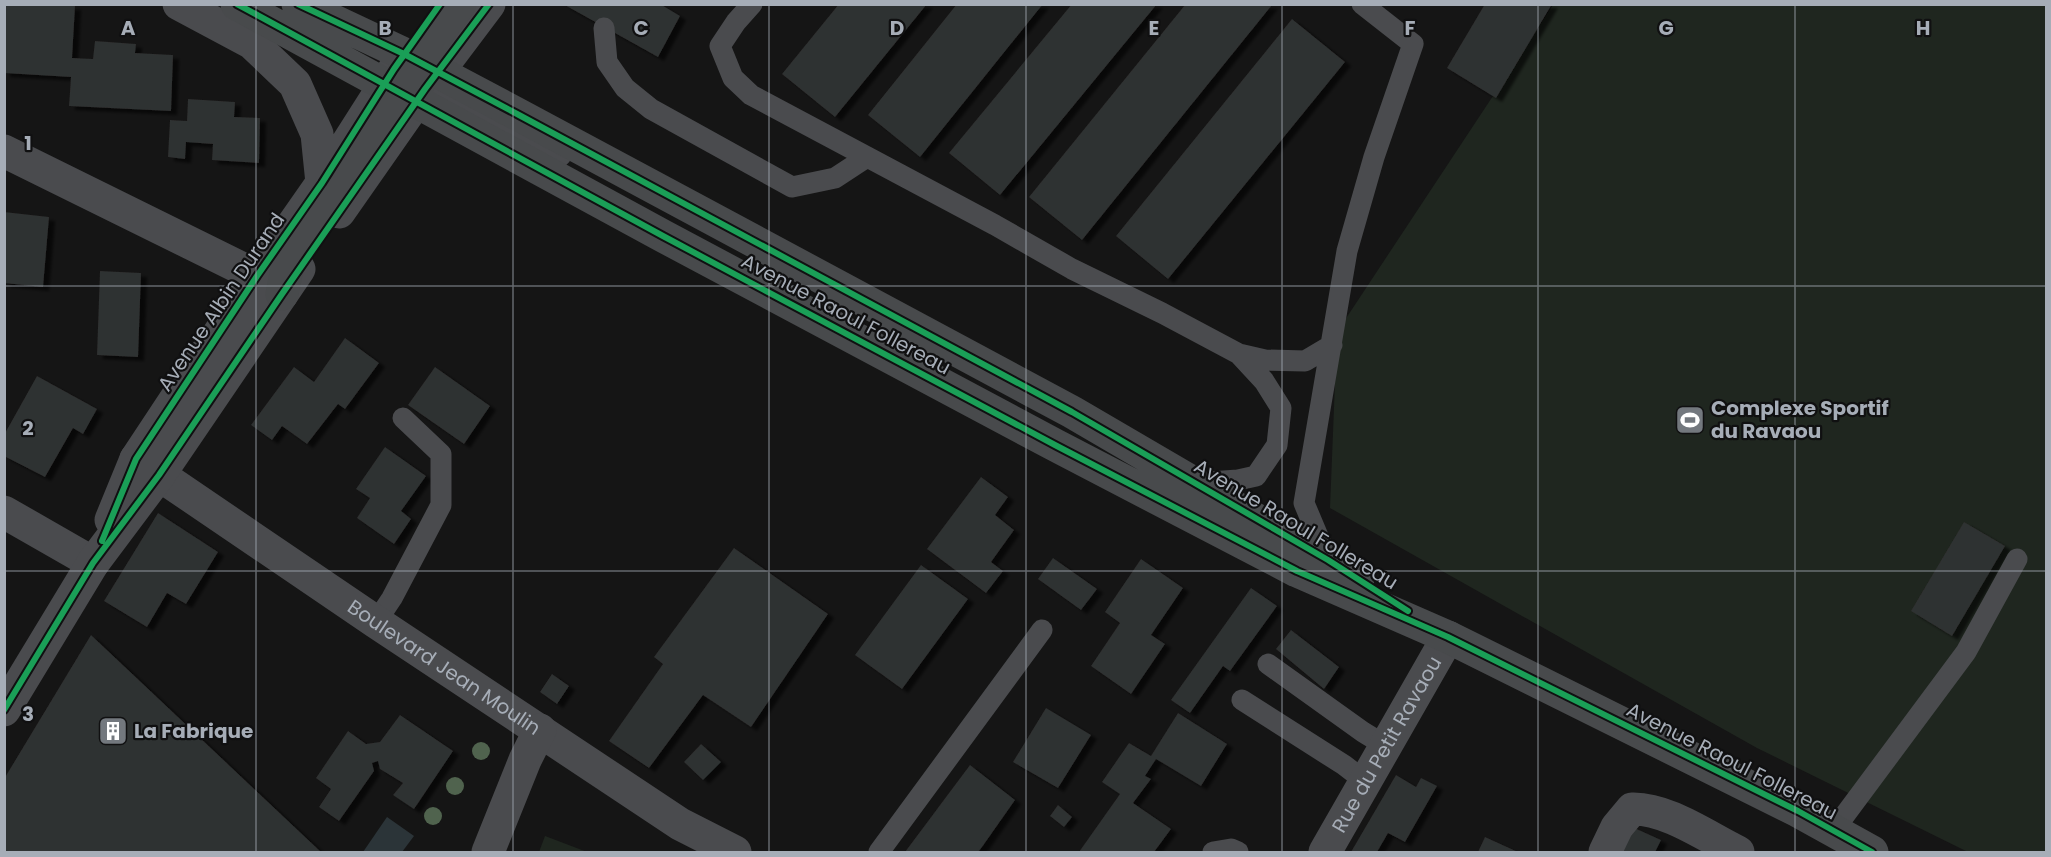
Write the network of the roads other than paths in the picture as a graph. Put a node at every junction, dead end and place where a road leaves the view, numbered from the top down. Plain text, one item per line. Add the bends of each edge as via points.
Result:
1 (179, 4) edge
2 (237, 4) edge
3 (265, 4) edge
4 (298, 4) edge
5 (489, 4) edge
6 (752, 4) edge
7 (1362, 4) edge
8 (442, 6) edge
9 (604, 27) dead end
10 (410, 79) junction
11 (4, 151) edge
12 (867, 157) junction
13 (322, 183) junction
14 (269, 285) junction
15 (1332, 345) junction
16 (1239, 354) junction
17 (403, 418) dead end
18 (148, 467) junction
19 (1196, 483) junction
20 (4, 512) edge
21 (2018, 559) dead end
22 (1328, 560) junction
23 (93, 563) junction
24 (376, 622) junction
25 (1042, 630) dead end
26 (1448, 637) junction
27 (1268, 664) dead end
28 (1242, 700) dead end
29 (4, 710) edge
30 (540, 730) junction
31 (1386, 746) junction
32 (1366, 782) junction
33 (1833, 831) junction
34 (488, 852) edge
35 (735, 852) edge
36 (879, 852) edge
37 (1213, 852) edge
38 (1238, 852) edge
39 (1325, 852) edge
40 (1605, 852) edge
41 (1738, 852) edge
42 (1872, 852) edge

1 - 13 street via 252,43 295,84 317,134
2 - 10 main road, Avenue Raoul Follereau
3 - 10 street
4 - 10 main road, Avenue Raoul Follereau
5 - 10 street
6 - 12 lane via 720,46 733,78 751,95
7 - 15 lane via 1413,44 1347,251
8 - 10 main road
9 - 12 lane via 607,62 625,88 651,109 792,188 835,178
10 - 13 street, Avenue Albin Durand
10 - 14 street, Avenue Albin Durand
10 - 19 main road, Avenue Raoul Follereau via 679,199
10 - 26 main road, Avenue Raoul Follereau via 663,236 1276,560
11 - 14 street
12 - 16 lane via 1072,269
13 - 14 street, Avenue Albin Durand
14 - 18 street, Avenue Albin Durand
14 - 18 street, Avenue Albin Durand via 240,303
15 - 16 lane via 1305,361 1265,360
15 - 22 lane via 1304,503
16 - 19 lane via 1264,381 1281,408 1277,445 1256,476
17 - 24 lane via 441,454 441,505
18 - 23 street, Avenue Albin Durand
18 - 24 street, Boulevard Jean Moulin
19 - 22 main road, Avenue Raoul Follereau
20 - 23 street
21 - 33 lane via 1966,652
22 - 26 main road, Avenue Raoul Follereau
23 - 29 street, Avenue Albin Durand
24 - 30 street, Boulevard Jean Moulin
25 - 36 lane
26 - 31 street, Rue du Petit Ravaou
26 - 33 main road, Avenue Raoul Follereau
27 - 31 lane
28 - 32 lane
30 - 34 street
30 - 35 street, Boulevard Jean Moulin via 680,824
31 - 32 street, Rue du Petit Ravaou
32 - 39 street, Rue du Petit Ravaou
33 - 42 main road, Avenue Raoul Follereau
37 - 38 lane
40 - 41 street via 1617,827 1632,809 1662,814

